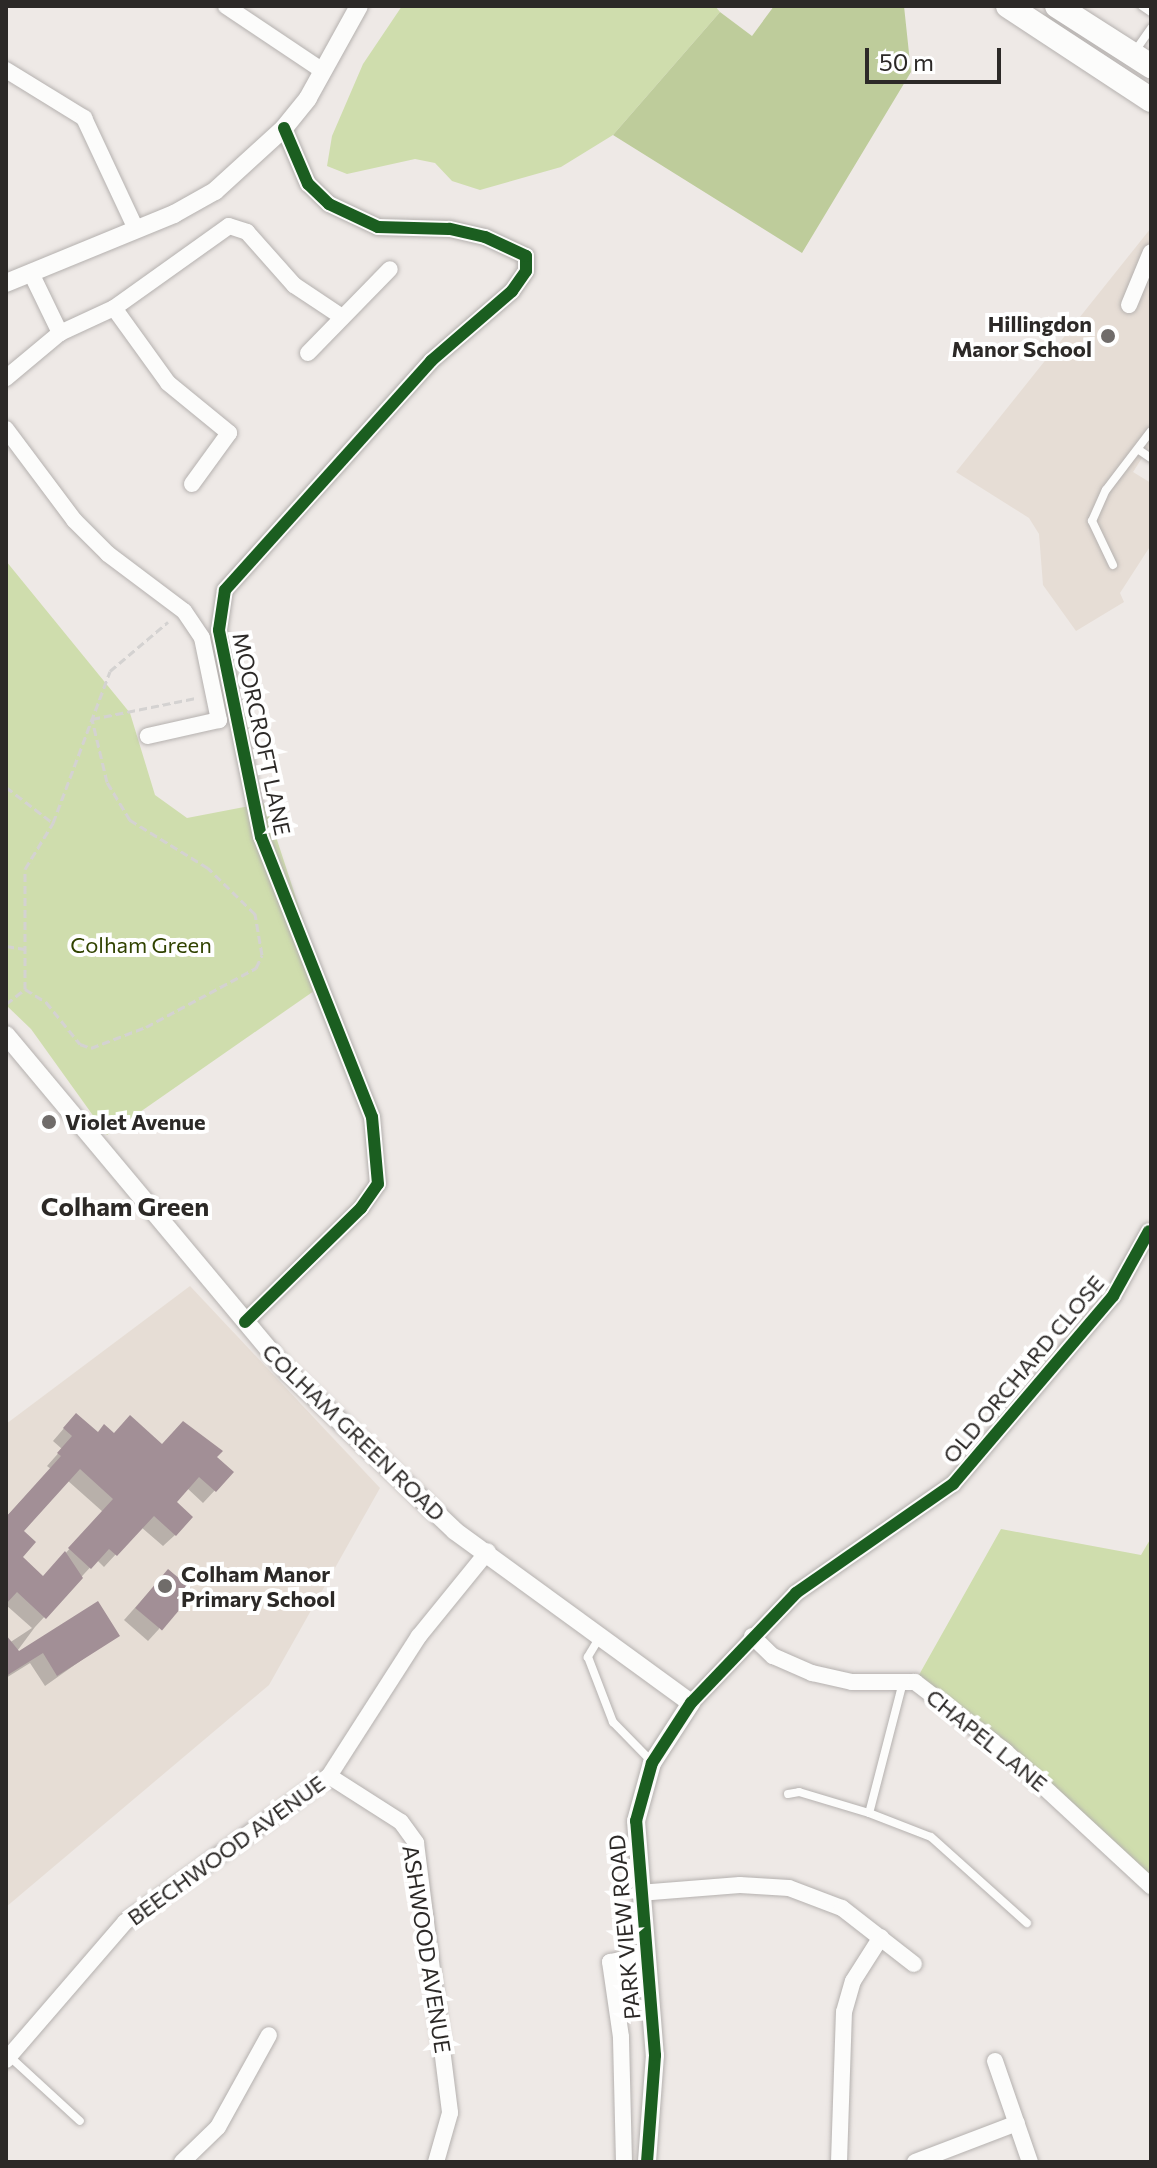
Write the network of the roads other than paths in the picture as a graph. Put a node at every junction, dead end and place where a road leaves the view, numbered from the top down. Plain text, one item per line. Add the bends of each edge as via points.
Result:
1 (226, 6) edge
2 (359, 6) edge
3 (1008, 6) edge
4 (1057, 6) edge
5 (1142, 6) edge
6 (1151, 12) edge
7 (1151, 28) edge
8 (1142, 60) edge
9 (6, 70) edge
10 (323, 71) junction
11 (1151, 100) edge
12 (284, 128) junction
13 (136, 229) junction
14 (1151, 252) edge
15 (390, 269) dead end
16 (31, 273) junction
17 (6, 283) edge
18 (1129, 305) dead end
19 (114, 308) junction
20 (342, 317) junction
21 (60, 333) junction
22 (308, 353) dead end
23 (6, 378) edge
24 (6, 429) edge
25 (1151, 431) edge
26 (1139, 450) junction
27 (1151, 458) edge
28 (192, 484) dead end
29 (1113, 565) dead end
30 (148, 736) dead end
31 (8, 1042) edge
32 (1149, 1231) dead end
33 (245, 1322) junction
34 (488, 1551) junction
35 (601, 1634) junction
36 (752, 1636) junction
37 (903, 1682) junction
38 (691, 1703) junction
39 (652, 1763) junction
40 (329, 1776) junction
41 (788, 1794) dead end
42 (869, 1813) junction
43 (1151, 1886) edge
44 (639, 1893) junction
45 (1027, 1923) dead end
46 (881, 1937) junction
47 (645, 1955) junction
48 (914, 1964) dead end
49 (269, 2035) dead end
50 (8, 2058) edge
51 (995, 2061) dead end
52 (80, 2121) dead end
53 (1017, 2123) junction
54 (182, 2162) edge
55 (436, 2162) edge
56 (624, 2162) edge
57 (647, 2162) edge
58 (839, 2162) edge
59 (915, 2162) edge
60 (1030, 2162) edge

1 - 10 street
2 - 10 street
3 - 11 main road
4 - 8 main road
5 - 6 lane
7 - 8 lane
9 - 13 street via 84,118
10 - 12 street
12 - 13 street via 215,191
12 - 33 street, MOORCROFT LANE via 308,184 329,204 378,227 449,229 485,237 526,256 526,271 512,291 431,361 225,590 219,630 261,837 372,1117 378,1184 361,1208
13 - 16 street
14 - 18 street
15 - 20 street
16 - 17 street
16 - 21 street
19 - 20 street via 229,226 247,232 294,285
19 - 21 street
19 - 28 street via 168,383 229,433
20 - 22 street
21 - 23 street
24 - 30 street via 74,520 108,554 184,611 202,638 219,720
25 - 26 lane
26 - 27 lane
26 - 29 lane via 1106,490 1092,521
31 - 33 street, COLHAM GREEN ROAD
32 - 36 street, OLD ORCHARD CLOSE via 1113,1296 953,1484 796,1593
33 - 34 street, COLHAM GREEN ROAD via 286,1370 455,1531
34 - 35 street, COLHAM GREEN ROAD
34 - 40 street, BEECHWOOD AVENUE via 419,1636
35 - 38 street, COLHAM GREEN ROAD
35 - 39 lane via 588,1657 613,1722
36 - 37 street, CHAPEL LANE via 773,1656 812,1673 852,1682
36 - 38 street, OLD ORCHARD CLOSE
37 - 42 lane
37 - 43 street, CHAPEL LANE via 915,1682 1005,1751
38 - 39 street, PARK VIEW ROAD
39 - 44 street, PARK VIEW ROAD via 636,1821
40 - 50 street, BEECHWOOD AVENUE via 125,1922
40 - 55 street, ASHWOOD AVENUE via 401,1822 416,1843 450,2113
41 - 42 lane via 799,1792
42 - 45 lane via 931,1837
44 - 46 street via 740,1885 789,1888 842,1908
44 - 47 street, PARK VIEW ROAD
46 - 48 street
46 - 58 street via 853,1981 844,2012
47 - 56 street, PARK VIEW ROAD via 610,1962 621,2037
47 - 57 street, PARK VIEW ROAD via 655,2055
49 - 54 street via 218,2127
50 - 52 lane
51 - 53 street
53 - 59 street
53 - 60 street

